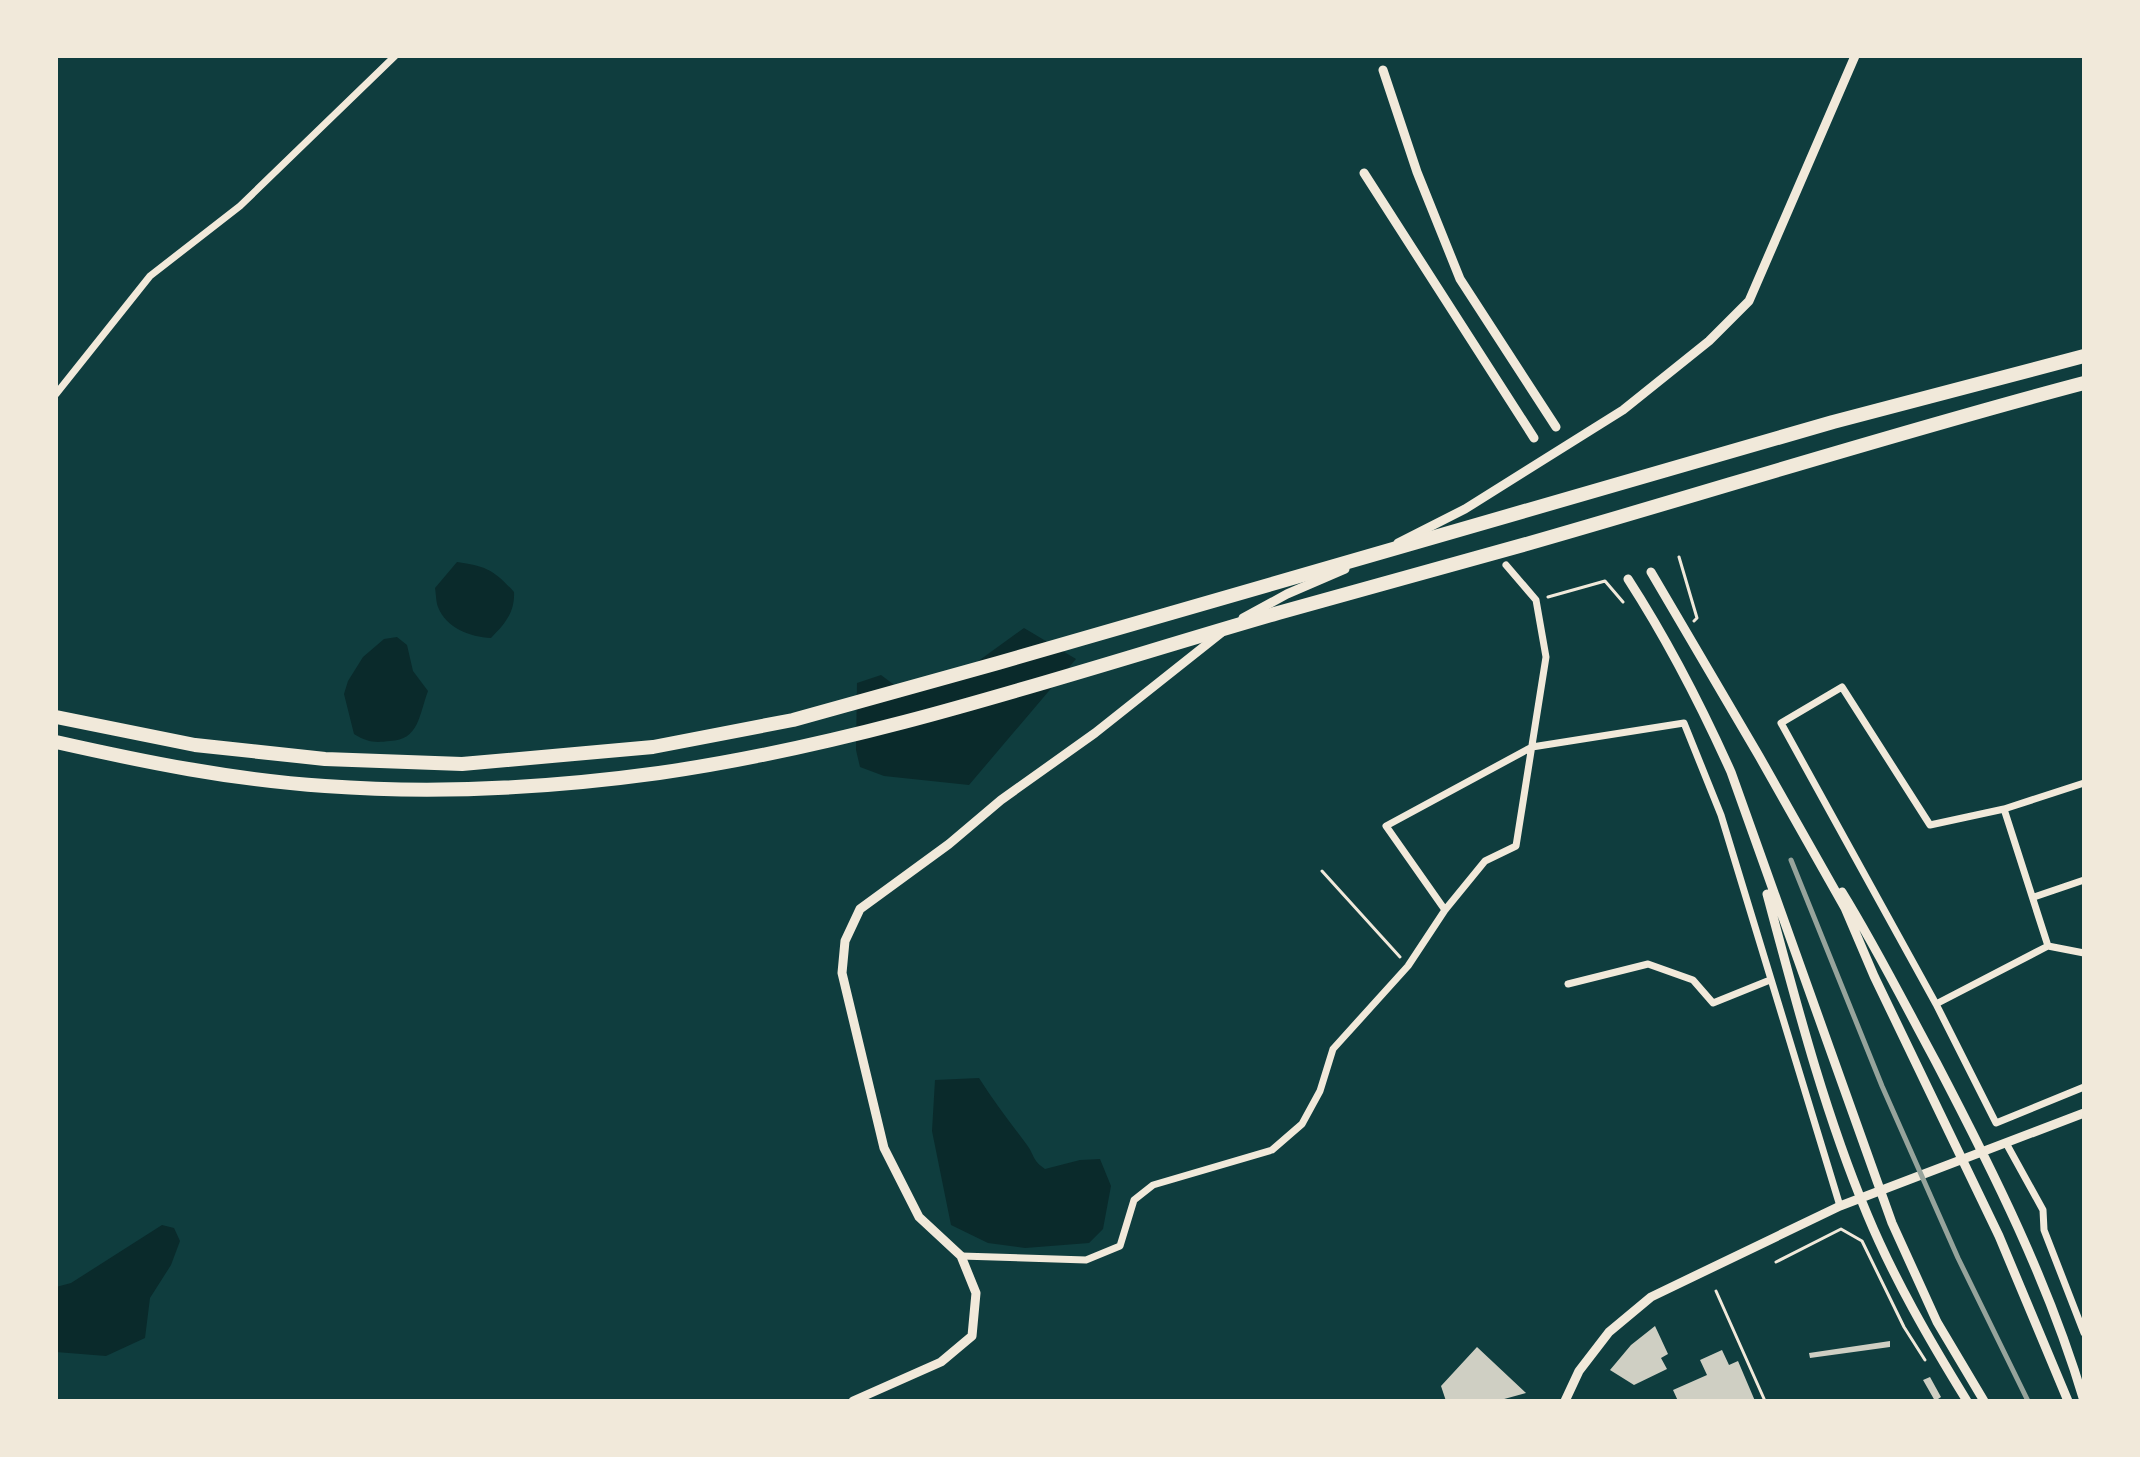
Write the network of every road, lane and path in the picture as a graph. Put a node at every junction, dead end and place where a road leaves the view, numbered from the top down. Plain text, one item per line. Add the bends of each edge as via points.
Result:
1 (395, 56) edge
2 (1855, 56) edge
3 (1383, 70) dead end
4 (1364, 173) dead end
5 (2084, 356) edge
6 (2084, 383) edge
7 (56, 394) edge
8 (1556, 427) dead end
9 (1534, 438) dead end
10 (1679, 557) dead end
11 (1506, 565) dead end
12 (1651, 572) dead end
13 (1628, 579) dead end
14 (1536, 600) junction
15 (1623, 602) dead end
16 (1697, 618) dead end
17 (56, 717) edge
18 (56, 742) edge
19 (1532, 747) junction
20 (1759, 756) junction
21 (2084, 783) edge
22 (2004, 809) junction
23 (1747, 817) junction
24 (1322, 871) dead end
25 (2084, 880) edge
26 (2034, 897) junction
27 (1445, 910) junction
28 (2048, 946) junction
29 (2084, 953) edge
30 (1408, 966) junction
31 (1770, 980) junction
32 (1568, 984) dead end
33 (1936, 1004) junction
34 (2084, 1087) edge
35 (2084, 1113) edge
36 (2006, 1143) junction
37 (1840, 1206) junction
38 (961, 1256) junction
39 (1776, 1262) dead end
40 (1716, 1291) dead end
41 (2084, 1333) edge
42 (1928, 1364) dead end
43 (853, 1401) edge
44 (1565, 1401) edge
45 (1765, 1401) edge
46 (1967, 1401) edge
47 (1984, 1401) edge
48 (2068, 1401) edge
49 (2084, 1401) edge

1 - 7 street via 240,206 150,276
2 - 38 street via 1749,301 1709,341 1623,410 1465,509 1238,621 860,909 845,941 842,973 884,1148 919,1217
3 - 8 street via 1460,279
4 - 9 street
5 - 17 highway via 1833,422 793,720 653,747 462,764 325,759 195,745
6 - 18 highway via 908,719 728,761 551,784 464,789 326,786 190,771
10 - 16 path
11 - 14 street
12 - 20 street
13 - 23 street via 1700,703
14 - 15 path via 1605,581
14 - 19 street via 1546,657
19 - 27 street via 1516,846 1485,861
19 - 27 street via 1386,826
19 - 31 street via 1684,723 1721,815
20 - 48 street via 1845,908 1999,1236
20 - 49 street via 1869,936 1994,1174 2069,1349
21 - 22 street
22 - 26 street
22 - 33 street via 1930,825 1842,687 1781,723
23 - 46 street via 1811,1057 1867,1216 1926,1335
23 - 47 street via 1892,1223 1937,1322
24 - 30 path
25 - 26 street
26 - 28 street
27 - 30 street
28 - 29 street
28 - 33 street
30 - 38 street via 1333,1049 1320,1091 1302,1124 1272,1150 1153,1185 1134,1200 1120,1246 1086,1260
31 - 32 street via 1713,1003 1693,980 1648,964
31 - 37 street
33 - 34 street via 1996,1123
35 - 36 street
36 - 37 street
36 - 41 street via 2043,1210 2044,1230
37 - 44 street via 1651,1297 1609,1332 1579,1371
38 - 43 street via 976,1293 972,1336 941,1362
39 - 42 path via 1841,1229 1862,1241
40 - 45 path

